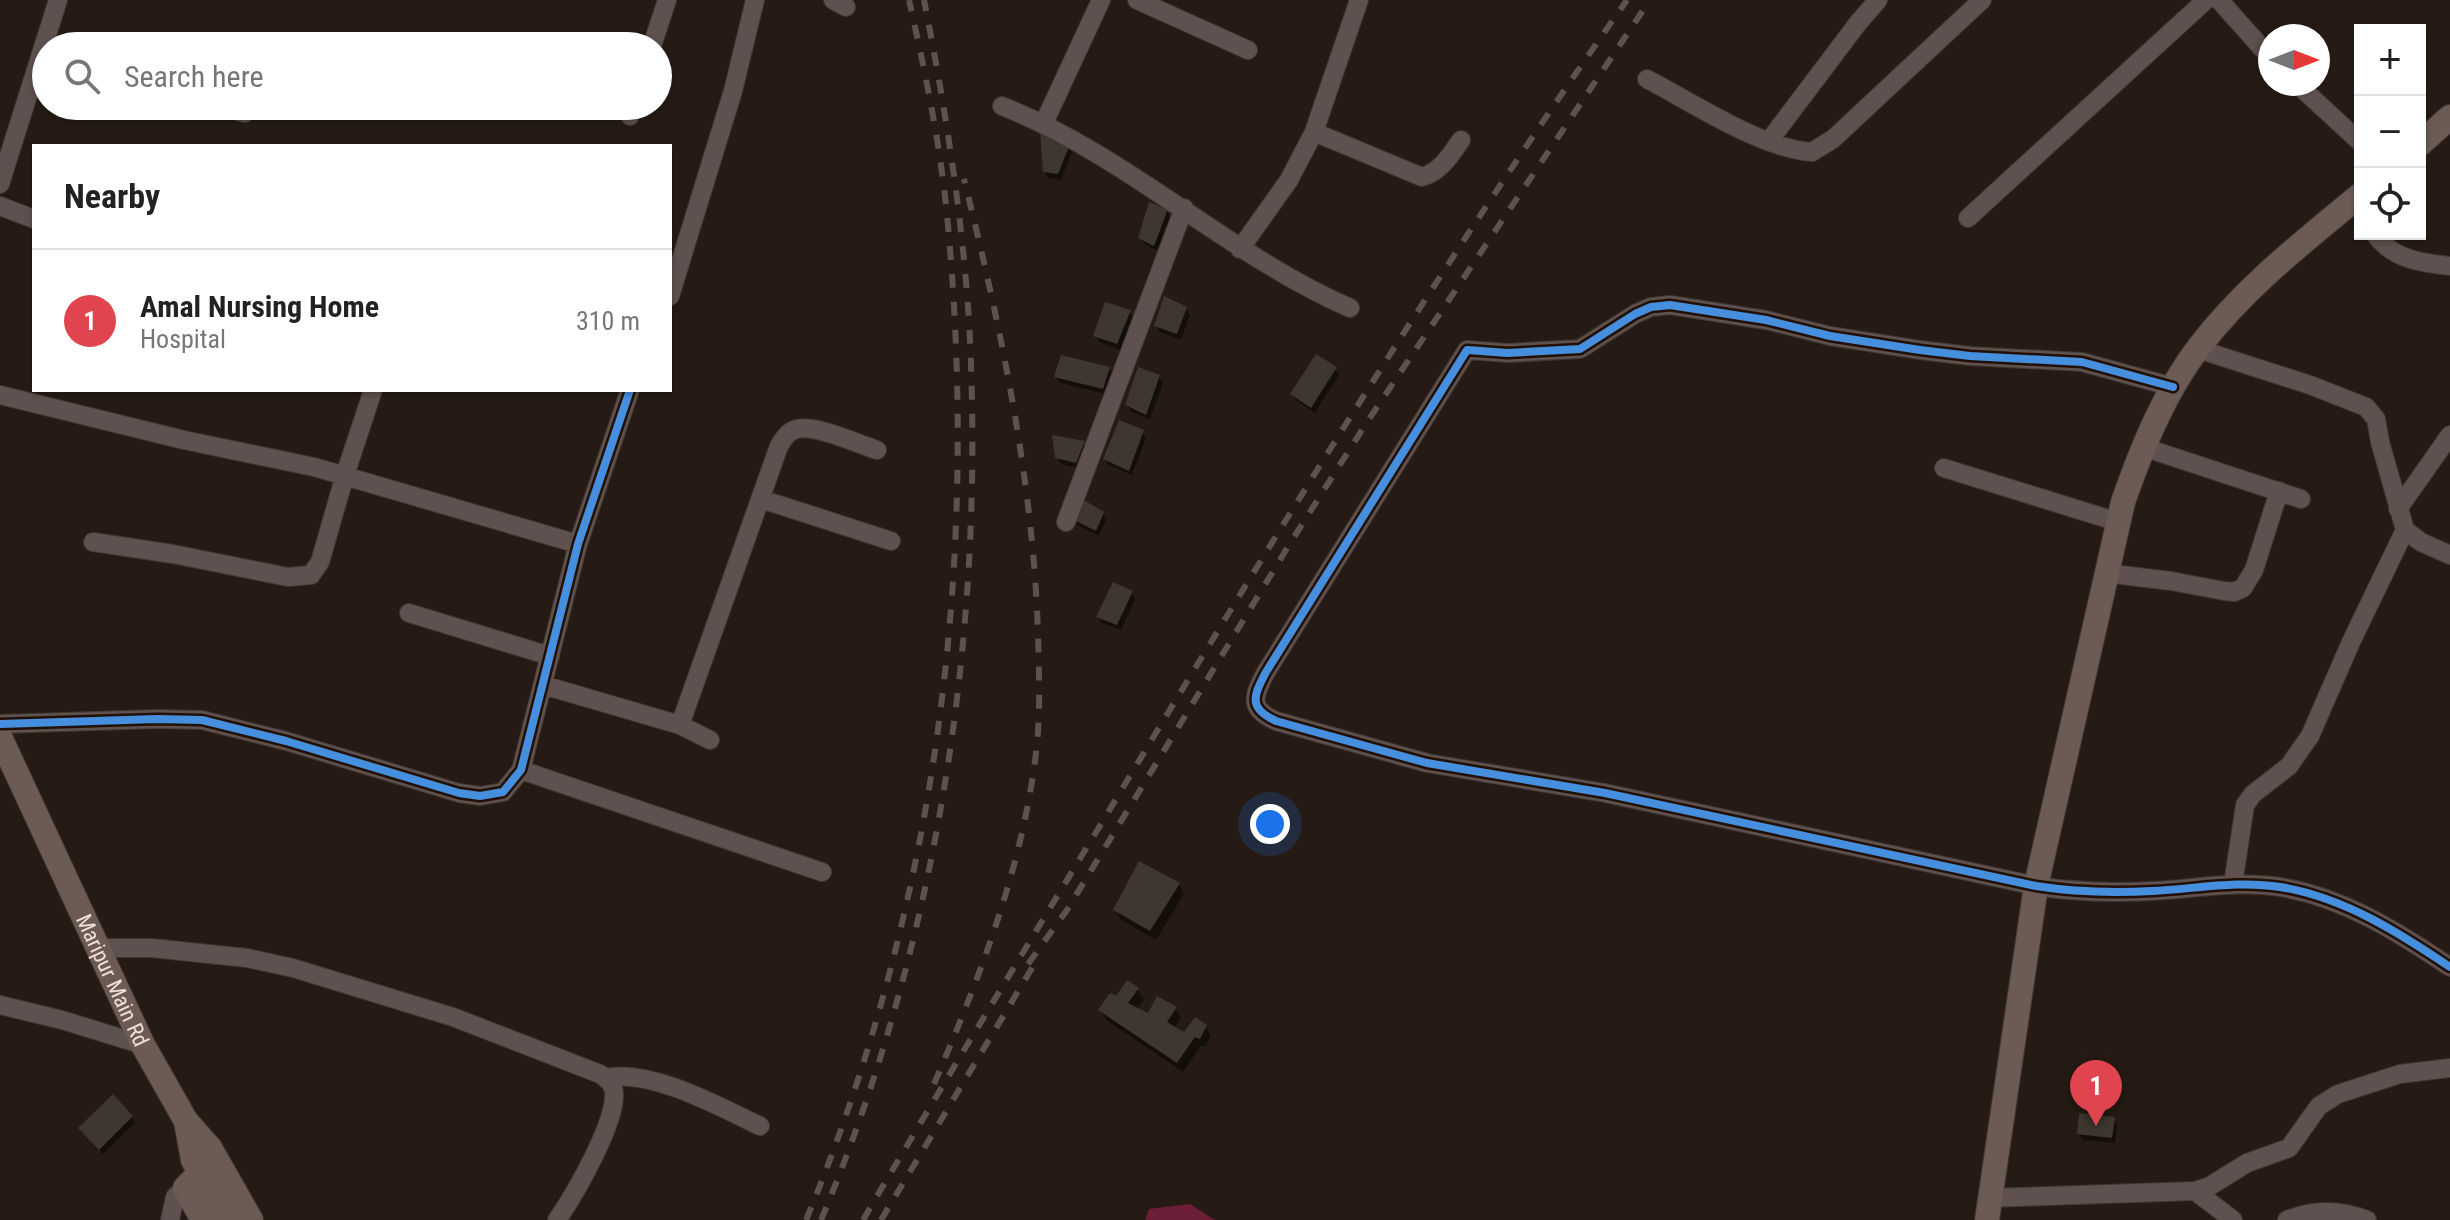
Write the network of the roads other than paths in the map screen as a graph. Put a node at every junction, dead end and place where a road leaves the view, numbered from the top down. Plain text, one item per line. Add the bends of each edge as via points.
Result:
1 (58, 0) edge
2 (667, 0) edge
3 (755, 0) edge
4 (1101, 0) edge
5 (1137, 0) edge
6 (1359, 0) edge
7 (1878, 0) edge
8 (1982, 0) edge
9 (2206, 0) edge
10 (2219, 0) edge
11 (50, 32) edge
12 (657, 32) edge
13 (2258, 44) edge
14 (1248, 50) dead end
15 (1647, 79) dead end
16 (32, 89) edge
17 (2310, 96) edge
18 (1002, 106) dead end
19 (2450, 117) edge
20 (1044, 123) junction
21 (1314, 132) junction
22 (2354, 136) edge
23 (2426, 139) edge
24 (1461, 140) dead end
25 (1769, 141) junction
26 (0, 184) edge
27 (2354, 204) edge
28 (0, 206) edge
29 (1184, 208) junction
30 (32, 218) edge
31 (1968, 218) dead end
32 (2380, 240) edge
33 (1240, 249) junction
34 (2450, 266) edge
35 (672, 289) edge
36 (1350, 308) dead end
37 (2198, 349) junction
38 (2173, 387) junction
39 (372, 392) edge
40 (629, 392) edge
41 (0, 395) edge
42 (2450, 435) edge
43 (2143, 447) junction
44 (877, 450) dead end
45 (1944, 468) dead end
46 (345, 475) junction
47 (2279, 491) junction
48 (761, 499) junction
49 (2301, 499) dead end
50 (2398, 509) junction
51 (1066, 522) dead end
52 (2118, 522) junction
53 (2405, 530) junction
54 (891, 541) dead end
55 (93, 542) dead end
56 (578, 544) junction
57 (2450, 555) edge
58 (2105, 573) junction
59 (409, 613) dead end
60 (550, 656) junction
61 (543, 685) junction
62 (0, 724) edge
63 (680, 725) junction
64 (0, 737) edge
65 (710, 740) dead end
66 (521, 770) junction
67 (822, 872) dead end
68 (2233, 884) junction
69 (2036, 886) junction
70 (100, 948) junction
71 (2450, 967) edge
72 (0, 1005) edge
73 (143, 1045) junction
74 (2450, 1068) edge
75 (606, 1078) junction
76 (186, 1121) junction
77 (760, 1126) dead end
78 (192, 1181) junction
79 (2195, 1191) junction
80 (1988, 1209) edge
81 (228, 1214) edge
82 (170, 1220) edge
83 (557, 1220) edge
84 (2233, 1220) edge
85 (2287, 1220) edge
86 (2367, 1220) edge

1 - 11 street
2 - 12 street
3 - 35 street
4 - 20 street
5 - 14 street
6 - 21 street
7 - 25 street
8 - 25 street via 1823,147 1801,151
9 - 31 street
10 - 13 street
15 - 25 street
16 - 26 street
17 - 22 street
18 - 20 street
19 - 23 main road
20 - 29 street
21 - 24 street via 1422,177 1445,162
21 - 33 street via 1289,180
27 - 37 main road via 2261,279
28 - 30 street
29 - 33 street
29 - 51 street
32 - 34 street via 2391,252
33 - 36 street
37 - 38 main road
37 - 50 street via 2366,407 2376,419
38 - 43 main road
38 - 69 street via 2082,362 1920,350 1670,305 1635,314 1580,349 1467,350 1256,691 1258,710 1276,721 1427,763 1605,793
39 - 46 street
40 - 56 street
41 - 46 street
42 - 50 street
43 - 47 street
43 - 52 main road
44 - 48 street via 799,428 779,446
45 - 52 street
46 - 55 street via 320,562 311,575 288,577
46 - 56 street
47 - 49 street
47 - 58 street via 2254,570 2243,588 2224,591
48 - 54 street
48 - 63 street
50 - 53 street
52 - 58 main road
53 - 57 street
53 - 68 street via 2299,756 2245,805
56 - 60 street
58 - 69 main road
59 - 60 street
60 - 61 street
61 - 63 street
61 - 66 street
62 - 66 street via 202,720 480,796 503,792
63 - 65 street
64 - 70 main road, Maripur Main Rd
66 - 67 street
68 - 69 street via 2138,891
68 - 71 street via 2277,886 2343,903
69 - 80 main road
70 - 73 main road, Maripur Main Rd
70 - 75 street via 152,948 293,968 453,1017
72 - 73 street
73 - 76 main road, Maripur Main Rd
74 - 79 street via 2400,1074 2338,1094 2319,1106 2289,1148
75 - 77 street via 644,1079
75 - 83 street via 614,1090 613,1105 584,1176
76 - 78 main road, Maripur Main Rd
76 - 81 main road via 210,1148
78 - 81 main road, Maripur Main Rd
78 - 82 street via 175,1197
79 - 80 street
79 - 84 street
85 - 86 street via 2324,1211

